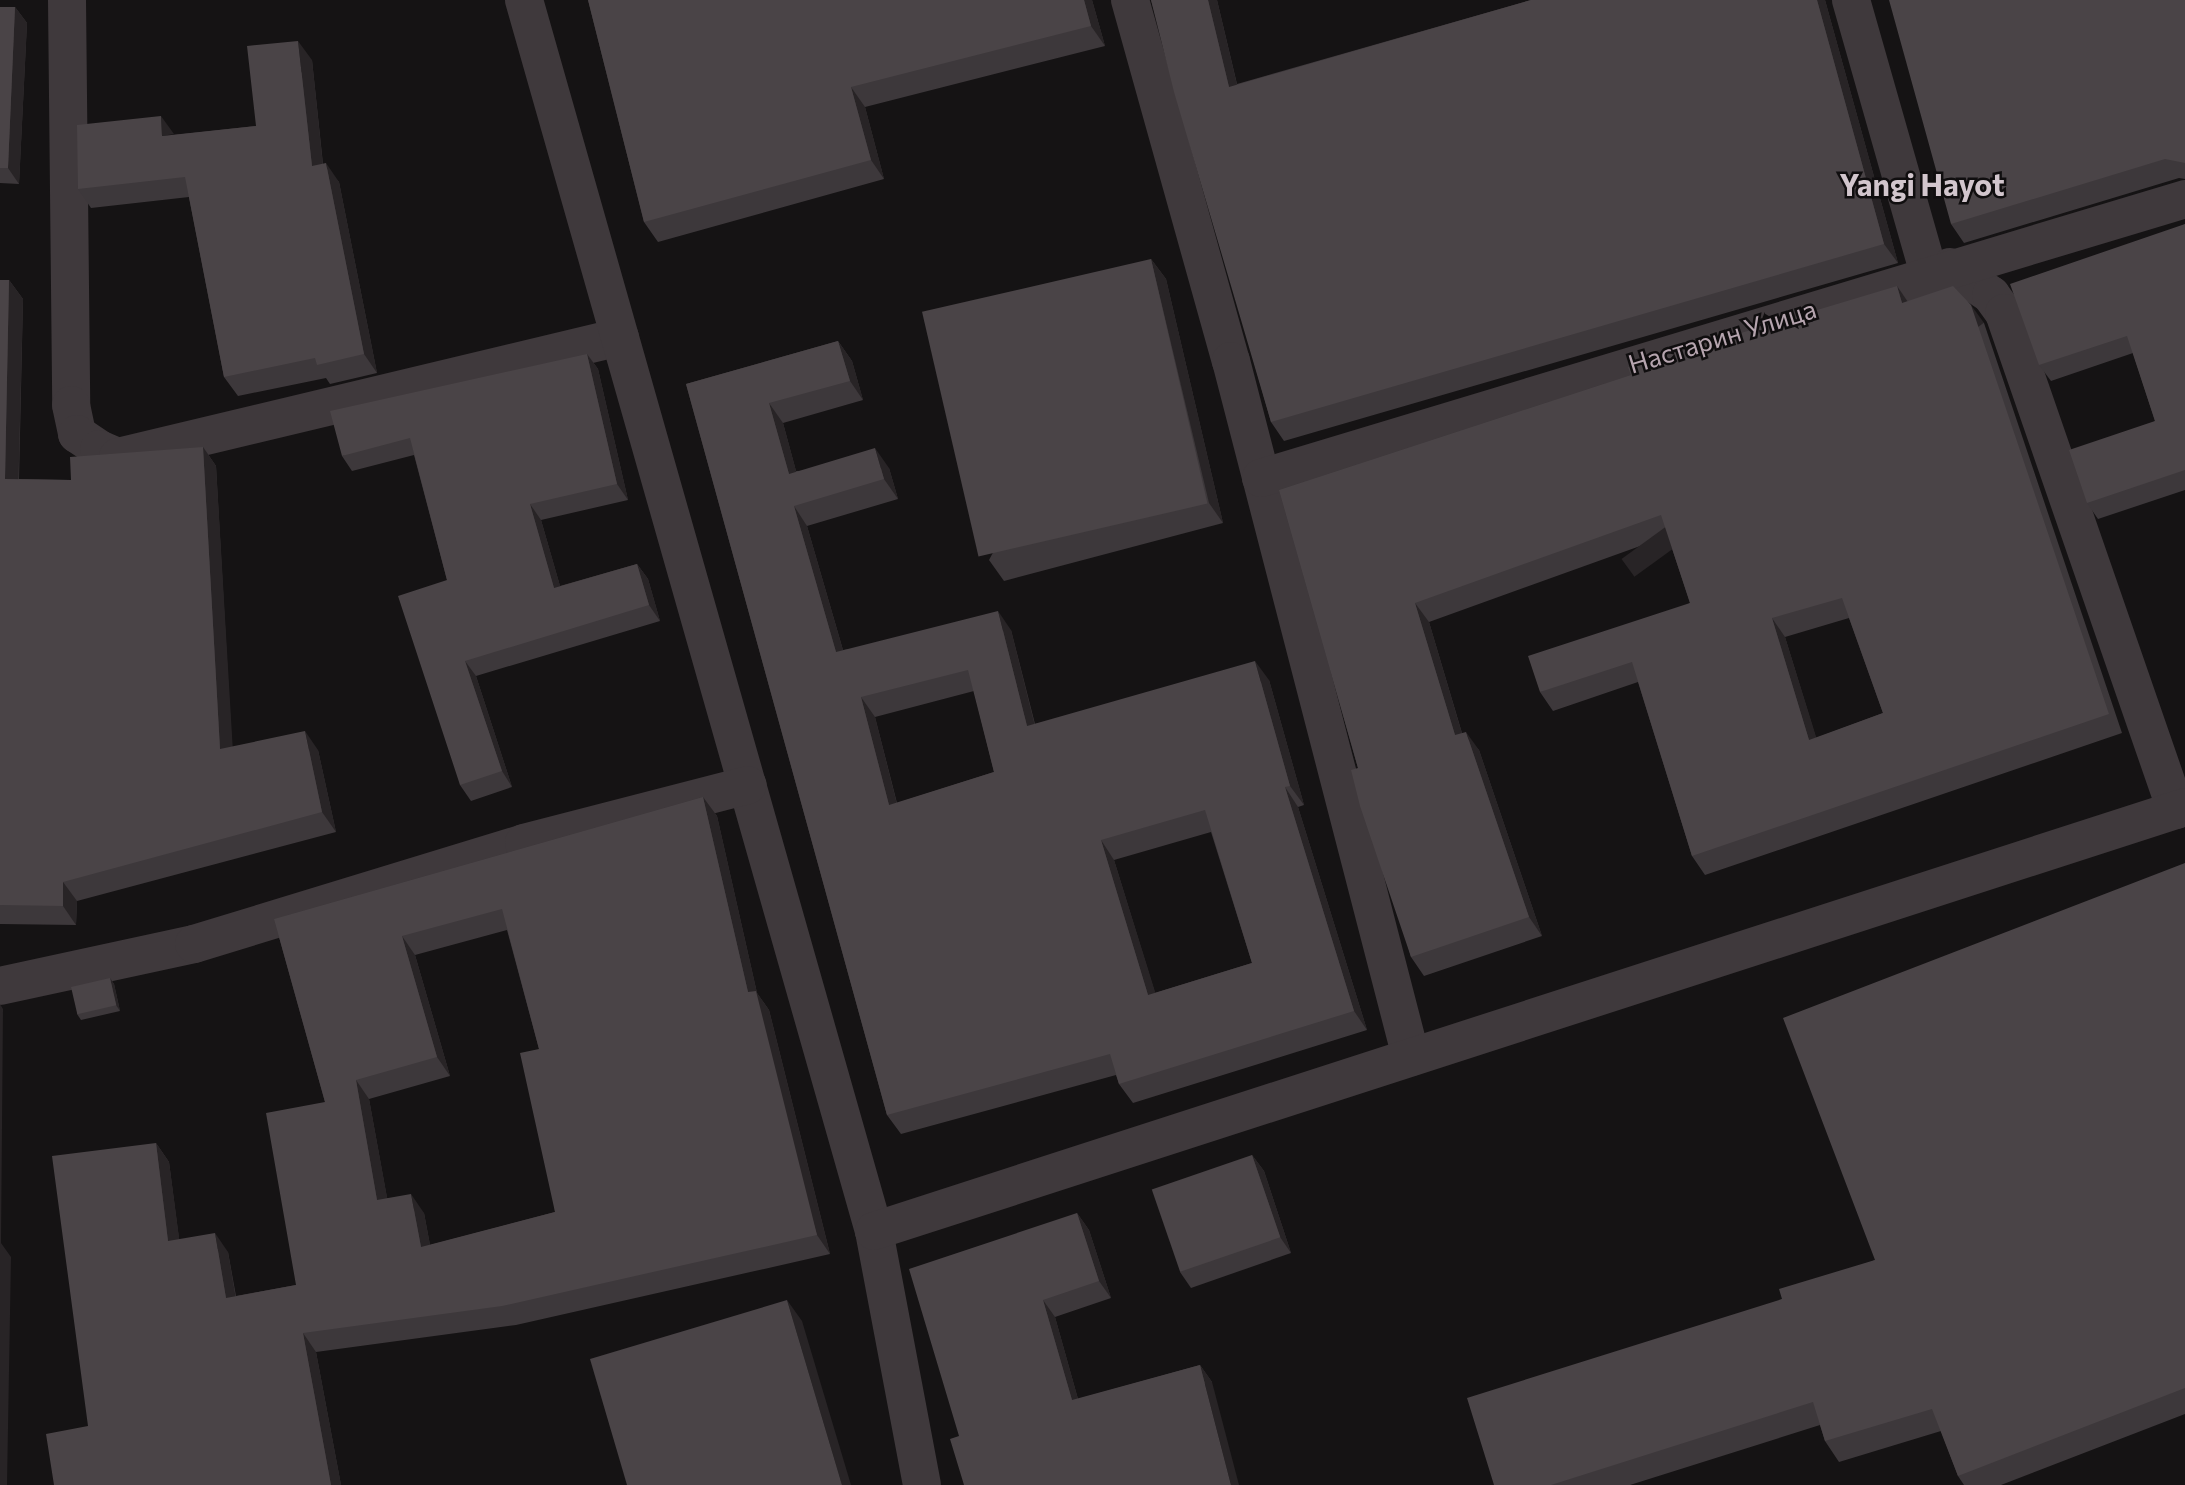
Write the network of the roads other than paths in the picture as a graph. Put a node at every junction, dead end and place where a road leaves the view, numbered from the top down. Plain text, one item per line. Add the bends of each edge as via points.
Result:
1 (67, 0) edge
2 (524, 0) edge
3 (1130, 0) edge
4 (1851, 0) edge
5 (2185, 199) edge
6 (1940, 270) junction
7 (620, 337) junction
8 (1261, 478) junction
9 (748, 785) junction
10 (2180, 809) edge
11 (0, 986) edge
12 (1411, 1057) junction
13 (874, 1231) junction
14 (922, 1485) edge

1 - 7 street via 71,405 77,434 99,449 118,457
2 - 7 street
3 - 8 street
4 - 6 street
5 - 6 street, Настарин Улица
6 - 8 street, Настарин Улица
6 - 10 street via 1991,295 2004,313
7 - 9 street
8 - 12 street
9 - 11 street via 524,843 194,944
9 - 13 street
10 - 12 street
12 - 13 street
13 - 14 street

